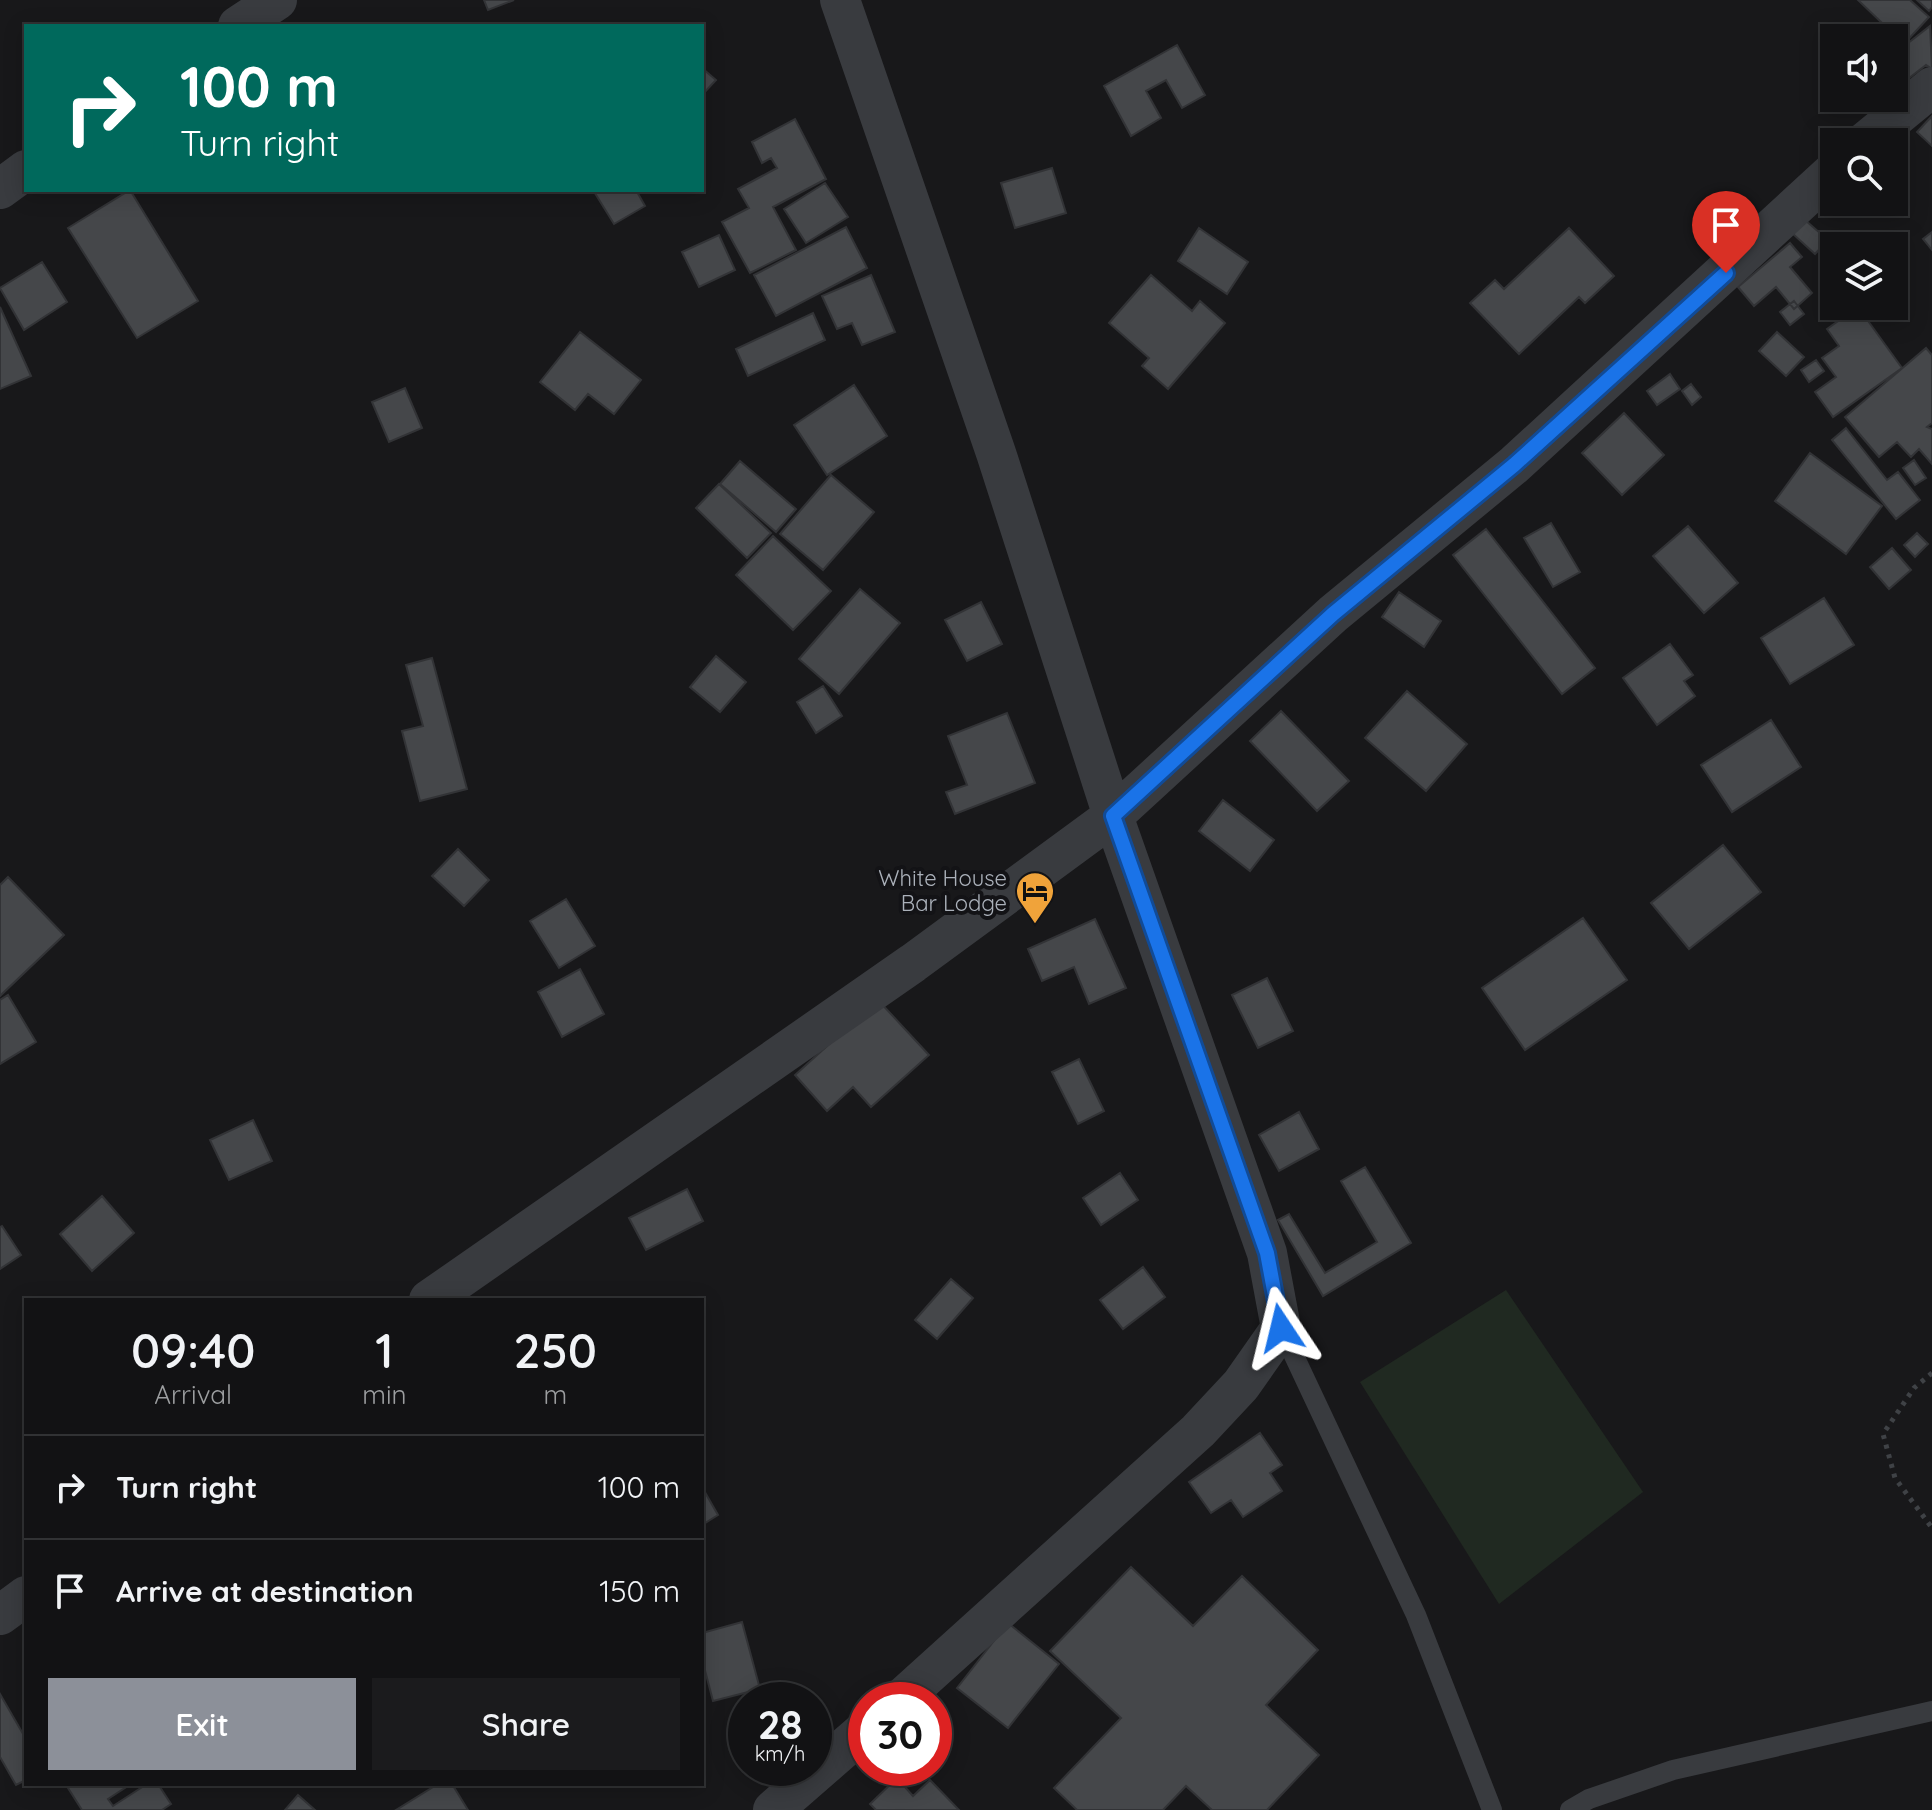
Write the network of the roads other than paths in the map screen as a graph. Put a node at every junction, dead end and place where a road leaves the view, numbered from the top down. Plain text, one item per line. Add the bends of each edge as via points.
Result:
1 (277, 0) edge
2 (840, 0) edge
3 (241, 24) edge
4 (1932, 87) edge
5 (1882, 128) edge
6 (24, 171) edge
7 (1820, 184) edge
8 (0, 189) edge
9 (1113, 816) junction
10 (432, 1298) edge
11 (1281, 1328) junction
12 (24, 1597) edge
13 (0, 1615) edge
14 (920, 1682) edge
15 (1932, 1711) edge
16 (848, 1745) edge
17 (773, 1810) edge
18 (1492, 1810) edge
19 (1570, 1810) edge

1 - 3 street
2 - 9 street via 996,453
4 - 5 street
6 - 8 street
7 - 9 street via 1514,465 1333,614
9 - 10 street via 913,963
9 - 11 street via 1267,1253
11 - 14 street via 1241,1385 1198,1431
11 - 18 lane via 1416,1615
12 - 13 street
15 - 19 lane via 1673,1770
16 - 17 street

